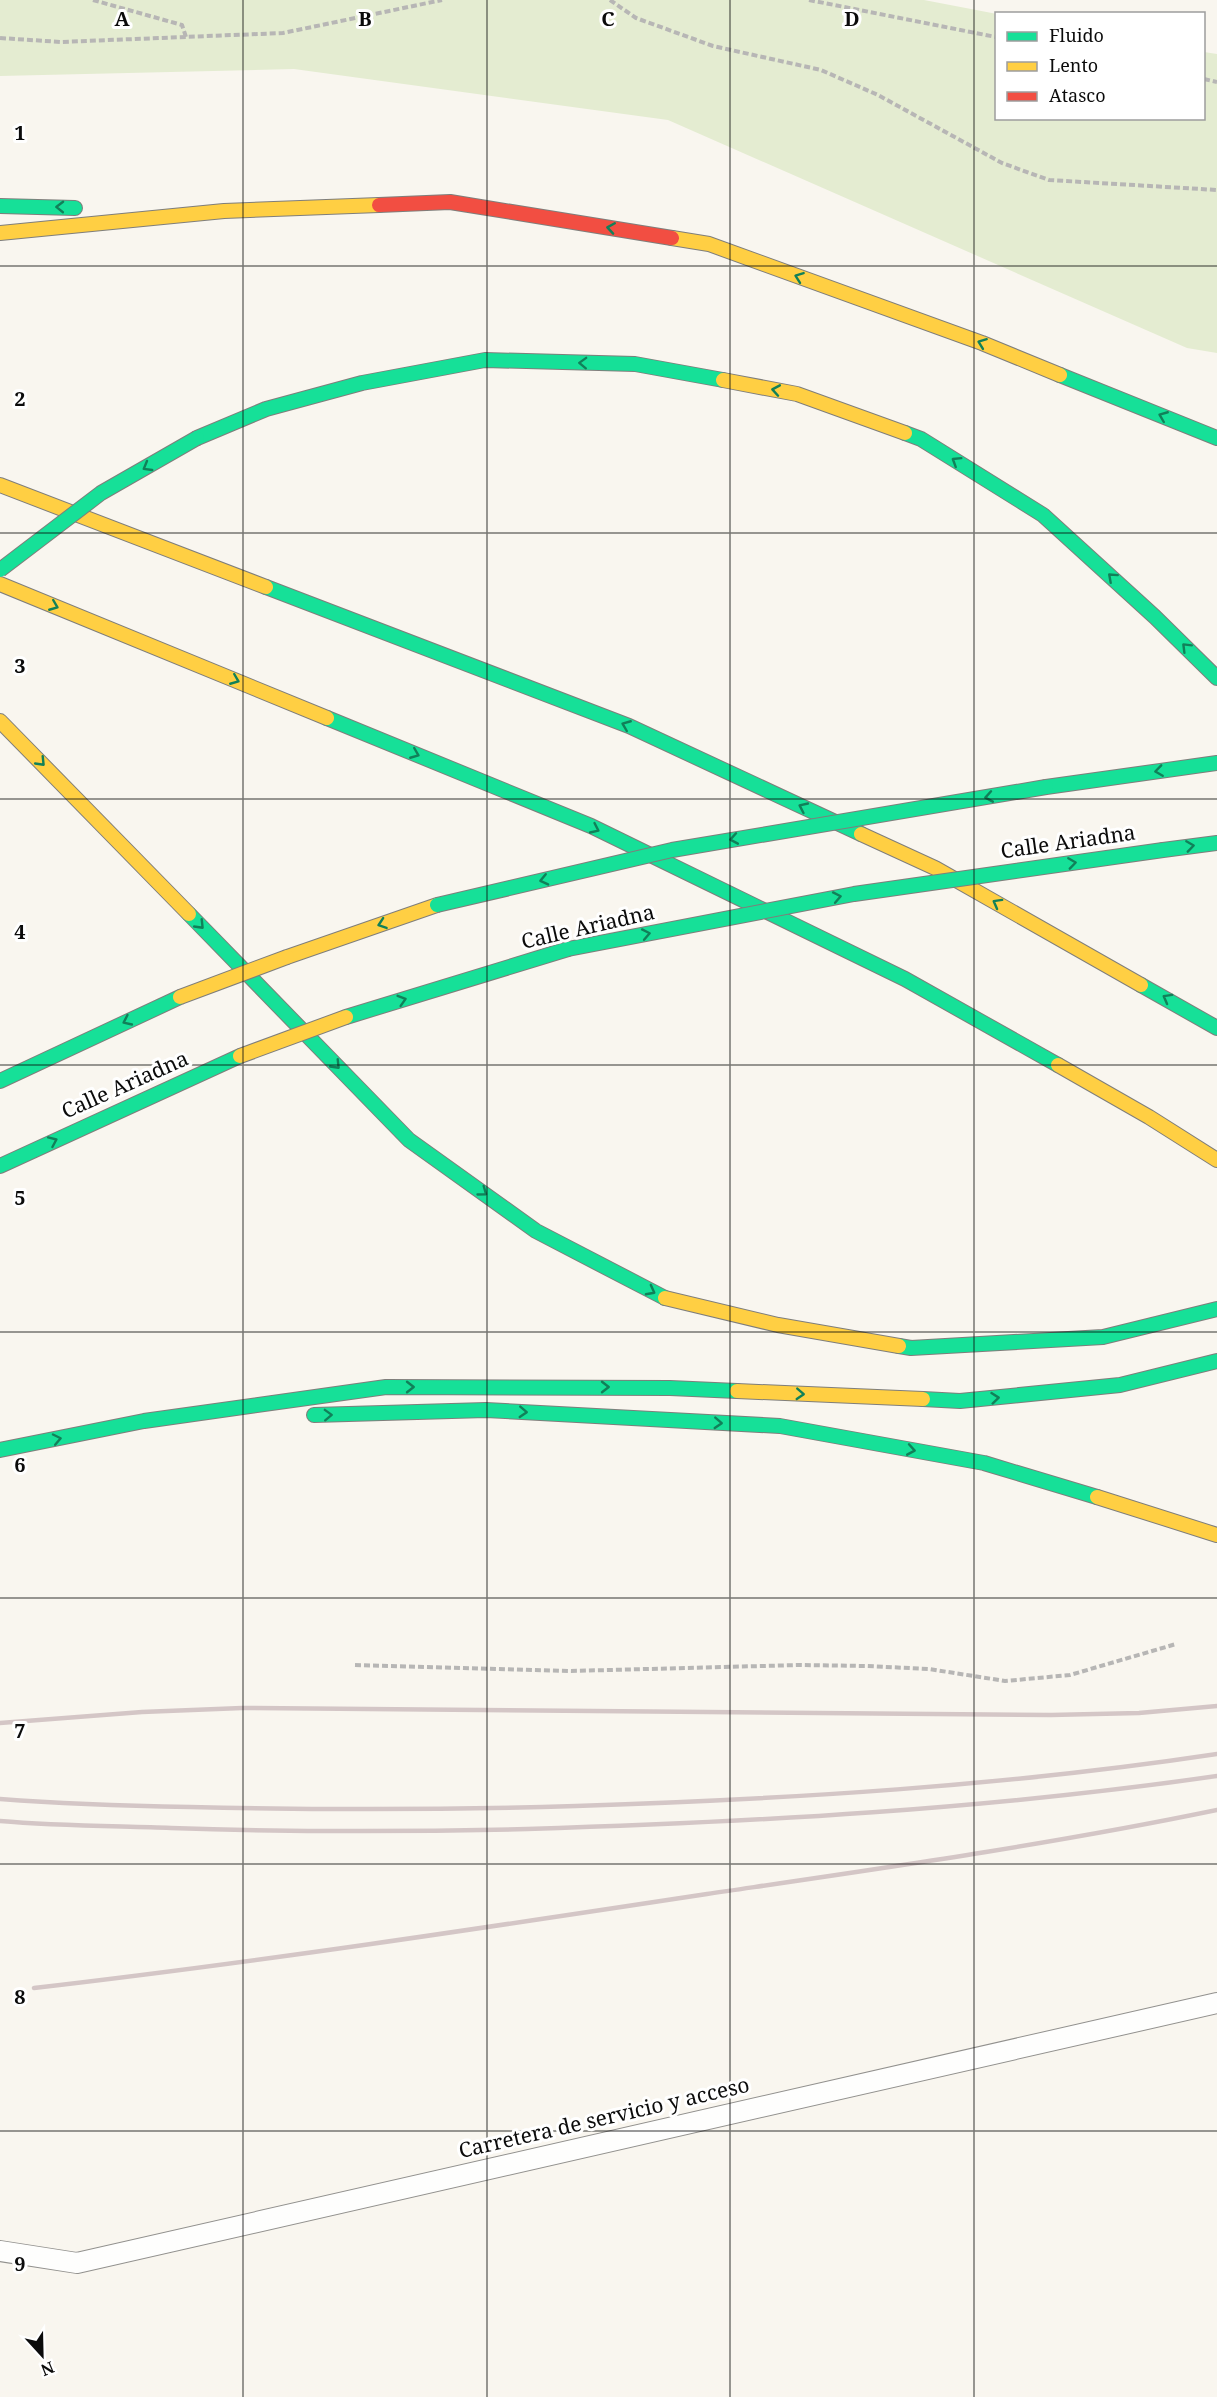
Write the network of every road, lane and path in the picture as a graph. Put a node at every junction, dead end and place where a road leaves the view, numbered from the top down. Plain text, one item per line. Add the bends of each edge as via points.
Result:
1 (93, 0) edge
2 (442, 0) edge
3 (609, 0) edge
4 (809, 0) edge
5 (186, 37) junction
6 (995, 38) edge
7 (0, 39) edge
8 (1217, 190) edge
9 (0, 206) edge
10 (224, 211) junction
11 (0, 233) edge
12 (1217, 438) edge
13 (0, 485) edge
14 (0, 570) edge
15 (0, 584) edge
16 (1217, 678) edge
17 (0, 721) edge
18 (1217, 763) edge
19 (1217, 843) edge
20 (1217, 1028) edge
21 (0, 1081) edge
22 (1217, 1160) edge
23 (0, 1166) edge
24 (1217, 1309) edge
25 (1217, 1361) edge
26 (297, 1416) dead end
27 (274, 1417) dead end
28 (144, 1421) junction
29 (0, 1450) edge
30 (1217, 1535) edge
31 (1176, 1644) dead end
32 (355, 1665) dead end
33 (1217, 2003) edge
34 (0, 2252) edge

1 - 5 path via 182,26
2 - 5 path via 283,33
3 - 8 path via 636,18 713,46 821,70 878,95 1002,163 1049,180
4 - 6 path
5 - 7 path via 61,42
10 -> 9 highway
10 - 11 highway
12 -> 10 highway via 982,343 709,244 450,202
20 -> 13 highway via 935,868 629,726
16 -> 14 highway, bridge via 1043,515 921,440 797,394 635,364 485,360 352,385 266,409 197,438 101,493
15 -> 22 highway via 591,826 905,979 1149,1117
17 -> 24 highway via 409,1140 536,1231 662,1297 778,1325 911,1348 1103,1337
18 -> 21 highway, bridge via 1046,787 672,850 437,905 180,997
23 -> 19 highway, Calle Ariadna, bridge via 240,1056 346,1017 568,949 854,894
28 -> 25 highway via 386,1387 670,1388 960,1401 1120,1385
26 -> 30 highway via 486,1410 780,1426 984,1463
27 - 28 highway
29 -> 28 highway
31 - 32 path via 1070,1675 1005,1681 929,1669 867,1666 571,1671
33 - 34 lane, Carretera de servicio y acceso via 77,2263

